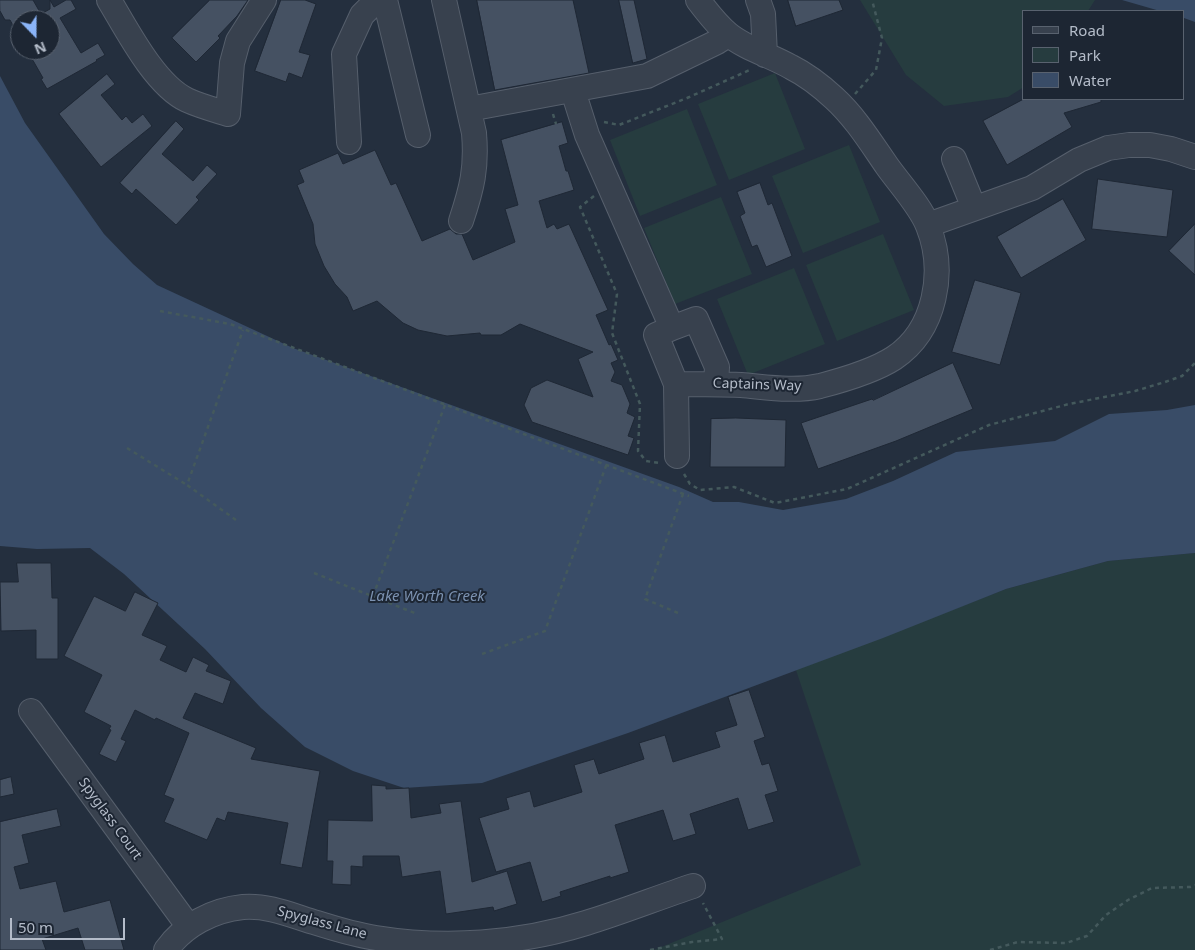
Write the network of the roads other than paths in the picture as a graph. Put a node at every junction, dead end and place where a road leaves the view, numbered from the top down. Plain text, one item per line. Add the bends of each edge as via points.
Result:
1 (109, 0) edge
2 (264, 0) edge
3 (377, 0) edge
4 (385, 0) edge
5 (444, 0) edge
6 (698, 0) edge
7 (758, 0) edge
8 (728, 35) junction
9 (762, 63) junction
10 (573, 91) junction
11 (469, 110) junction
12 (418, 135) dead end
13 (349, 142) dead end
14 (1195, 157) edge
15 (954, 159) dead end
16 (974, 208) junction
17 (462, 221) dead end
18 (928, 225) junction
19 (672, 328) junction
20 (676, 384) junction
21 (716, 384) junction
22 (675, 464) road end
23 (31, 711) dead end
24 (693, 886) road end
25 (188, 927) junction
26 (166, 950) edge

1 - 2 street via 144,58 159,76 186,100 228,114 232,63 238,41
3 - 13 street via 362,15 344,54
4 - 12 street
5 - 11 street
6 - 8 street, Captains Way
7 - 9 street via 763,14
8 - 9 street, Captains Way
8 - 10 street via 647,76
9 - 18 street, Captains Way via 791,67 829,94 854,119
10 - 11 street
10 - 19 street via 586,135
11 - 17 street via 476,156 473,184
14 - 16 street via 1150,145 1108,148 1079,160 1032,188
15 - 16 street
16 - 18 street
18 - 21 street, Captains Way via 936,266 935,293 924,326 902,352 883,364 817,386 794,389
19 - 20 street via 656,335
19 - 21 street via 696,319 717,368
20 - 21 street, Captains Way
20 - 22 street
23 - 25 street, Spyglass Court
24 - 25 street, Spyglass Lane via 585,924 496,942 420,943 376,938 257,907 221,911
25 - 26 street, Spyglass Lane

